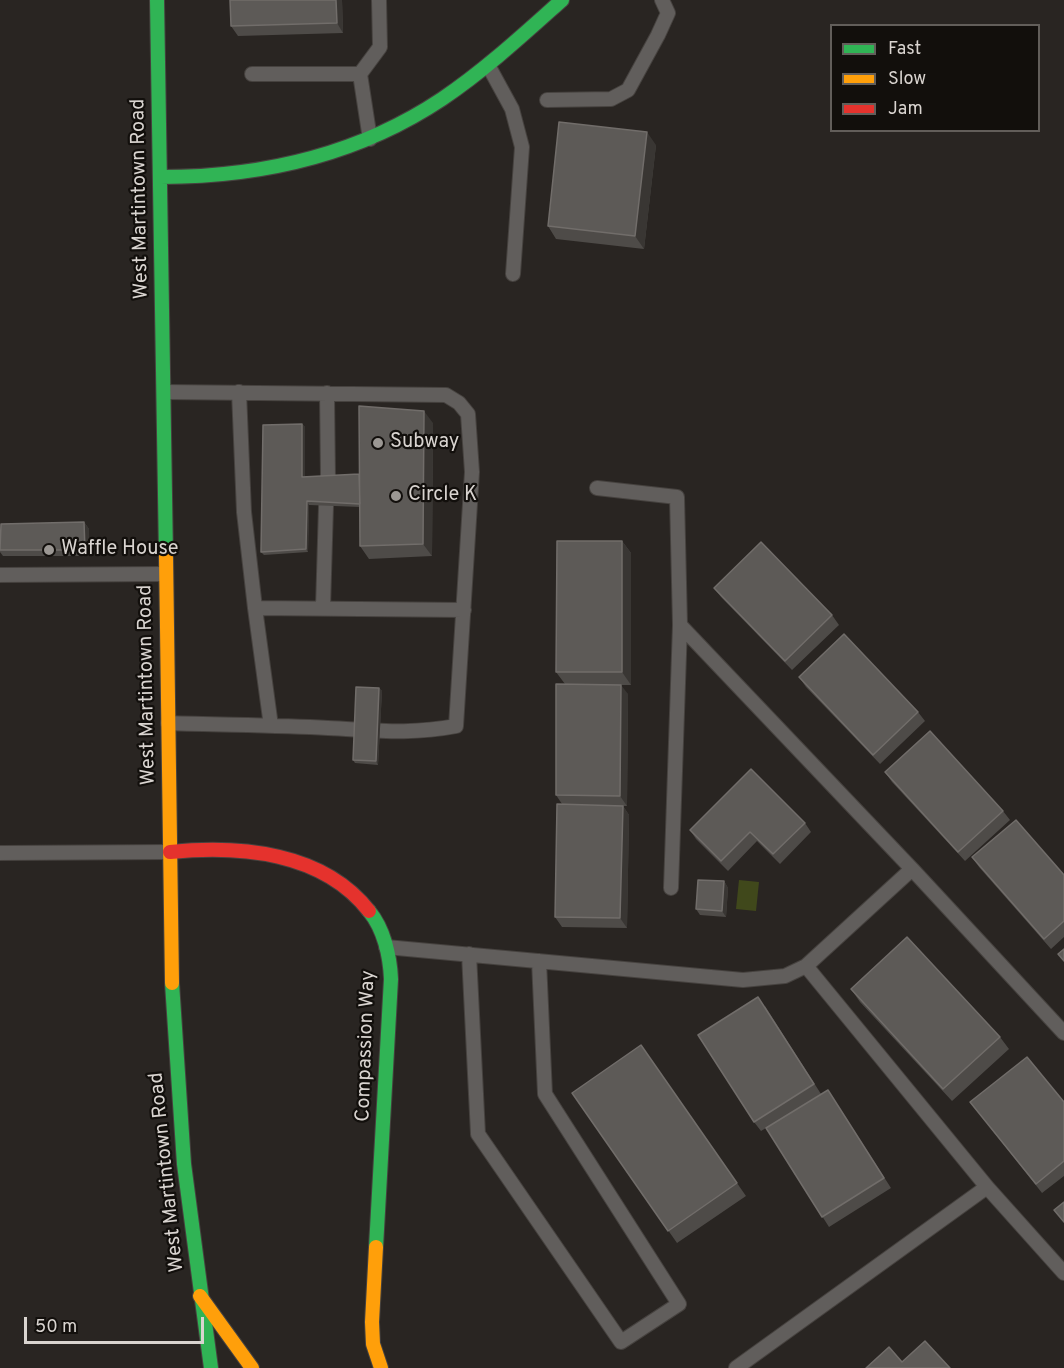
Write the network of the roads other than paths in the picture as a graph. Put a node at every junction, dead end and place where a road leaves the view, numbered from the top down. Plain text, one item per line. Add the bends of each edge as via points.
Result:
1 (157, 0) edge
2 (379, 0) edge
3 (561, 0) edge
4 (662, 0) edge
5 (488, 65) junction
6 (252, 74) dead end
7 (360, 74) junction
8 (547, 100) dead end
9 (370, 139) junction
10 (161, 177) junction
11 (513, 274) dead end
12 (164, 392) junction
13 (239, 392) junction
14 (327, 393) junction
15 (328, 479) edge
16 (597, 488) dead end
17 (326, 506) edge
18 (166, 574) junction
19 (0, 575) edge
20 (323, 608) junction
21 (255, 609) junction
22 (464, 610) junction
23 (680, 624) junction
24 (168, 723) junction
25 (271, 726) junction
26 (170, 852) junction
27 (0, 853) edge
28 (912, 869) junction
29 (671, 888) dead end
30 (386, 947) junction
31 (469, 954) junction
32 (539, 961) junction
33 (806, 966) junction
34 (1064, 1033) edge
35 (987, 1187) junction
36 (1064, 1273) edge
37 (200, 1296) junction
38 (211, 1368) edge
39 (252, 1368) edge
40 (381, 1368) edge
41 (736, 1368) edge

1 - 10 main road, West Martintown Road
2 - 7 lane via 380,47
3 - 5 main road
4 - 8 lane via 668,13 628,90 611,99
5 - 9 main road via 433,105
5 - 11 lane via 512,109 522,147
6 - 7 lane
7 - 9 lane
9 - 10 main road via 294,164 254,171
10 - 12 main road, West Martintown Road
12 - 13 lane
12 - 18 main road, West Martintown Road
13 - 14 lane
13 - 21 lane via 244,512
14 - 15 lane
14 - 22 lane via 446,395 468,414 472,472
16 - 23 lane via 677,497
17 - 20 lane
18 - 19 lane
18 - 24 main road, West Martintown Road
20 - 21 lane
20 - 22 lane
21 - 25 lane
22 - 25 lane via 456,726 397,733
23 - 28 lane
23 - 29 lane
24 - 25 lane
24 - 26 main road, West Martintown Road
26 - 27 lane
26 - 30 main road, Compassion Way via 224,850 298,860 343,882 369,910
26 - 37 main road, West Martintown Road via 172,996 184,1164
28 - 33 lane
28 - 34 lane
30 - 31 lane
30 - 40 main road, Compassion Way via 391,993 372,1322 373,1344
31 - 32 lane
31 - 32 lane via 478,1134 621,1342 679,1304 545,1094
32 - 33 lane via 743,980 785,976
33 - 35 lane
35 - 36 lane
35 - 41 lane
37 - 38 main road, West Martintown Road
37 - 39 main road

